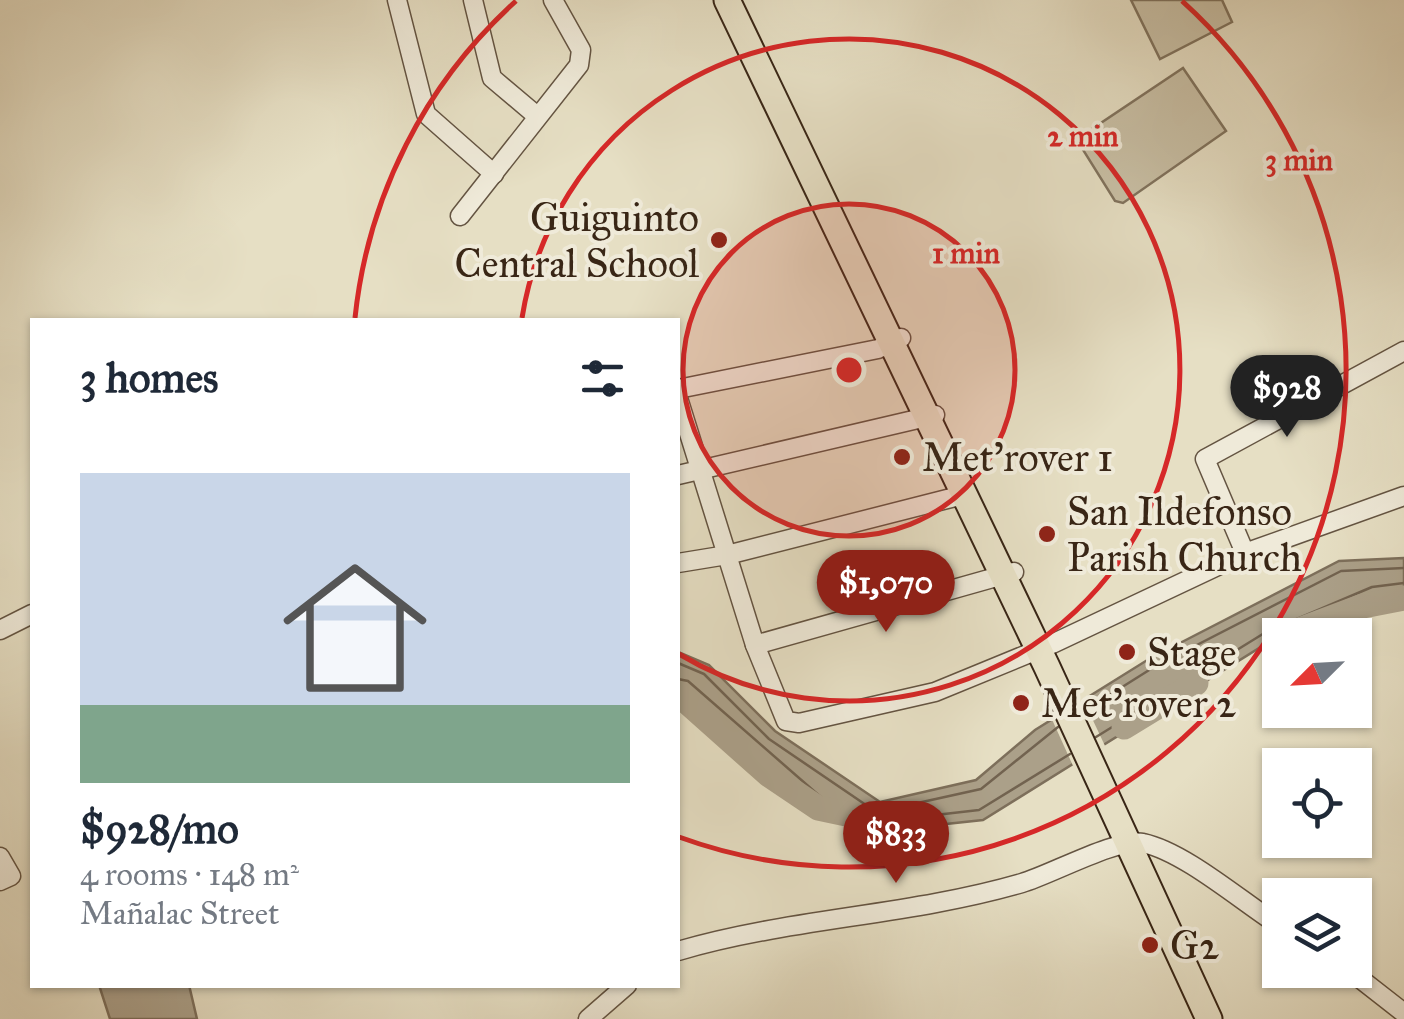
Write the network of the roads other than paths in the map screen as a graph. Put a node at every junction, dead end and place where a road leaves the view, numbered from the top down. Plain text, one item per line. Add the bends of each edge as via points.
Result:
1 (397, 0) edge
2 (473, 0) edge
3 (553, 0) edge
4 (727, 0) edge
5 (744, 0) edge
6 (537, 116) junction
7 (494, 174) junction
8 (460, 216) dead end
9 (896, 341) junction
10 (1404, 351) edge
11 (680, 389) edge
12 (680, 404) edge
13 (932, 416) junction
14 (701, 471) junction
15 (680, 475) edge
16 (962, 495) junction
17 (1404, 496) edge
18 (1245, 553) junction
19 (727, 555) junction
20 (680, 563) edge
21 (1009, 575) junction
22 (30, 615) edge
23 (0, 630) edge
24 (755, 645) junction
25 (1049, 655) junction
26 (1136, 842) junction
27 (0, 857) edge
28 (0, 881) edge
29 (1262, 916) edge
30 (680, 951) edge
31 (624, 988) edge
32 (1372, 988) edge
33 (1404, 1013) edge
34 (588, 1019) edge
35 (1209, 1019) edge
36 (1225, 1019) edge

1 - 7 street via 426,114
2 - 6 street via 492,78
3 - 6 street via 582,58
4 - 9 highway
5 - 9 highway
6 - 7 street
7 - 8 street
9 - 11 street
9 - 13 highway
10 - 18 street via 1205,459
12 - 14 street
13 - 14 street
13 - 16 highway
13 - 21 highway
14 - 15 street
14 - 19 street
16 - 19 street
16 - 21 highway
17 - 18 street
18 - 25 street
19 - 20 street
19 - 24 street
21 - 24 street
21 - 25 highway
22 - 23 street
24 - 25 street via 778,708 786,721 799,723 935,692
25 - 26 highway
26 - 29 street
26 - 30 street via 974,896
26 - 35 highway
26 - 36 highway
27 - 28 street via 11,876
31 - 34 street
32 - 33 street

